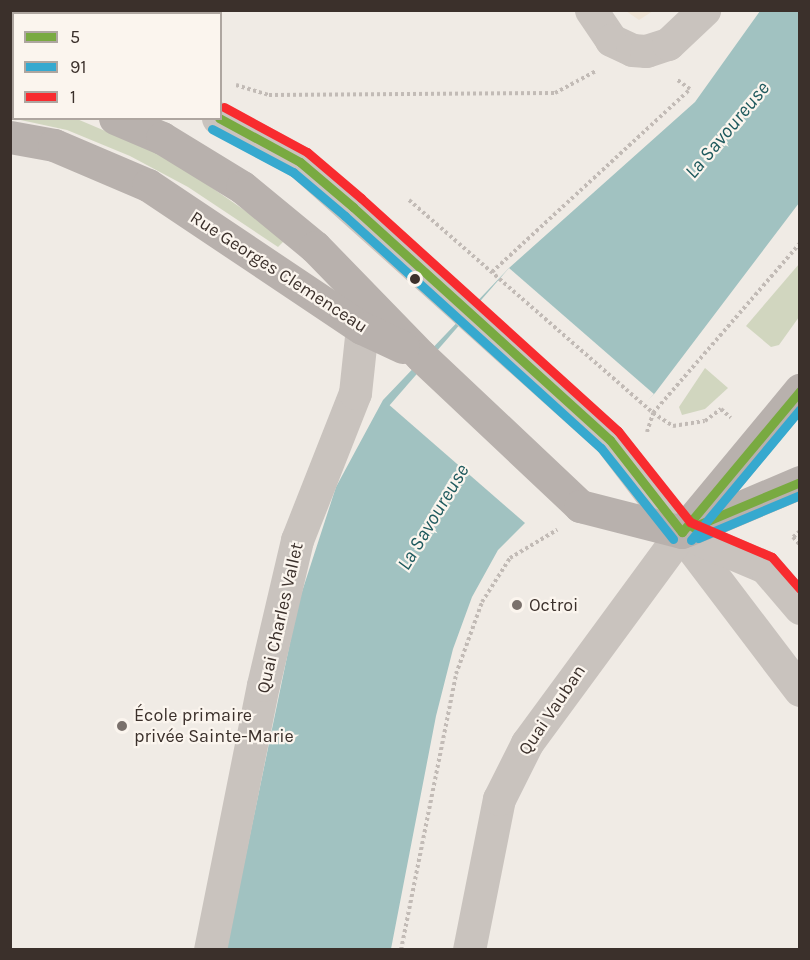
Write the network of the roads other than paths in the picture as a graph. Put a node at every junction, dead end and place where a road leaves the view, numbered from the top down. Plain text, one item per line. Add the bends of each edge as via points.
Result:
1 (591, 10) edge
2 (704, 10) edge
3 (120, 120) edge
4 (222, 120) edge
5 (10, 137) edge
6 (362, 328) junction
7 (421, 356) junction
8 (800, 390) edge
9 (800, 482) edge
10 (682, 532) junction
11 (800, 608) edge
12 (800, 690) edge
13 (210, 950) edge
14 (469, 950) edge

1 - 2 street via 611,40 632,50 668,44
3 - 7 main road, Rue Georges Clemenceau via 162,138 242,187 321,252
4 - 10 street via 300,162 468,312 618,449
5 - 6 main road, Rue Georges Clemenceau via 54,145 148,185
6 - 7 main road, Rue Georges Clemenceau
6 - 13 street, Quai Charles Vallet via 355,393 297,540 263,685
7 - 10 main road via 571,496
8 - 10 main road, Quai Vauban
9 - 10 main road
10 - 11 street via 765,567
10 - 12 street via 737,613
10 - 14 street, Quai Vauban via 527,743 499,799

